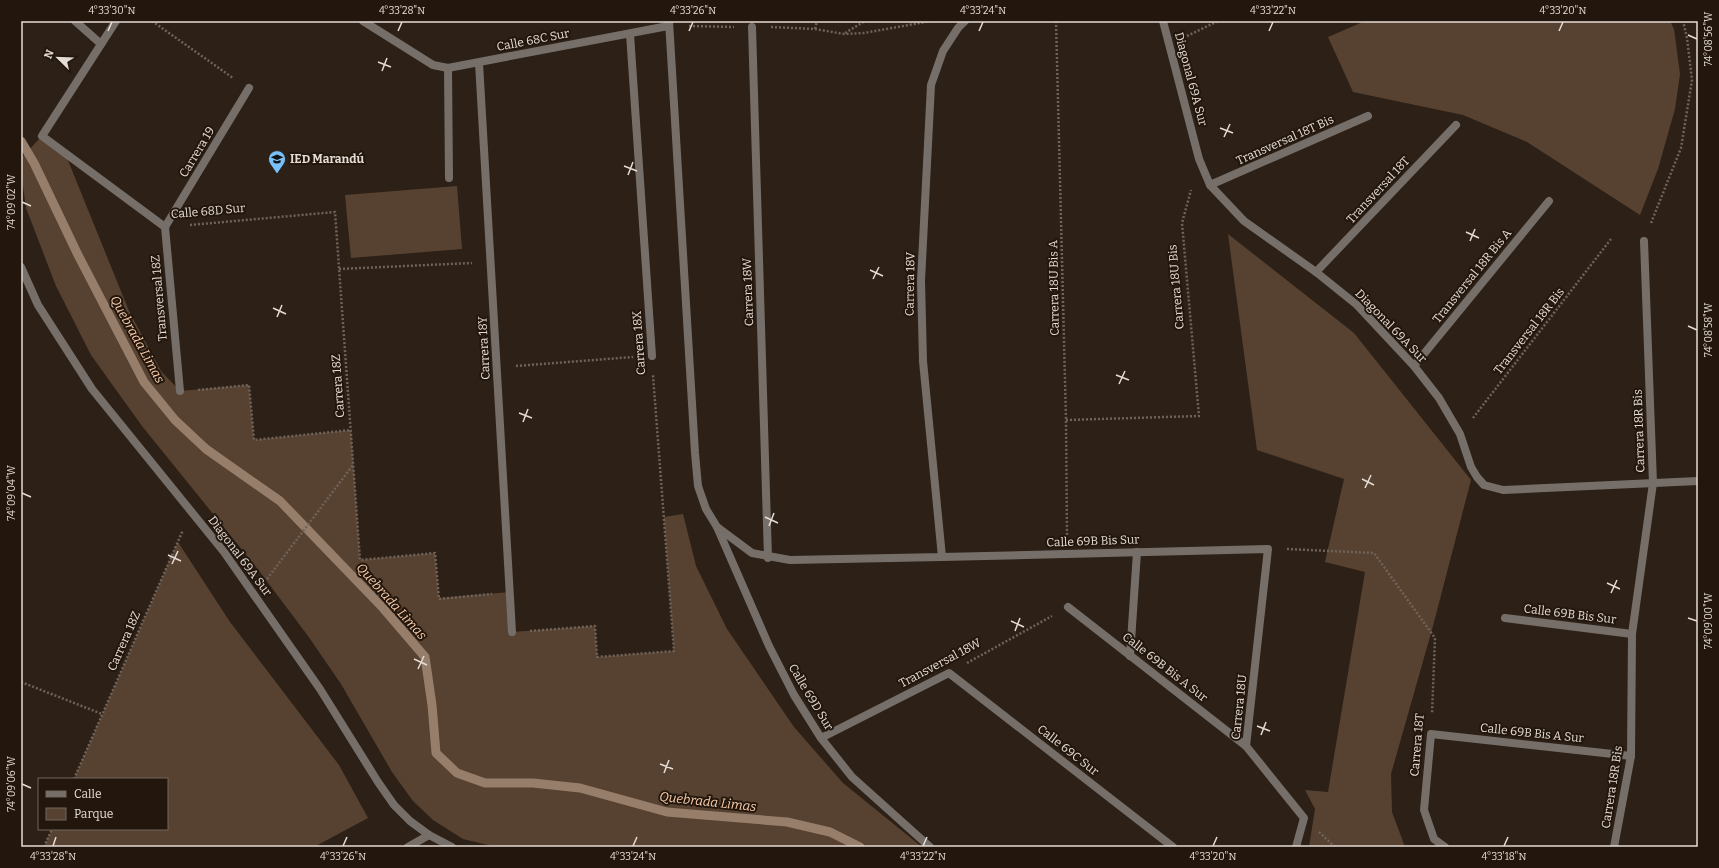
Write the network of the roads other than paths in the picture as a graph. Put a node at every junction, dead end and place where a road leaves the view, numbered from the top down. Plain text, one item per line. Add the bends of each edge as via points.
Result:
1 (75, 21) edge
2 (116, 21) edge
3 (363, 21) edge
4 (965, 21) edge
5 (1162, 21) edge
6 (668, 24) edge
7 (752, 26) road end
8 (630, 34) junction
9 (101, 44) junction
10 (479, 62) junction
11 (448, 68) junction
12 (249, 88) road end
13 (1368, 116) dead end
14 (1456, 124) dead end
15 (449, 178) dead end
16 (1210, 185) junction
17 (1549, 201) dead end
18 (165, 227) junction
19 (1644, 241) road end
20 (21, 267) edge
21 (1316, 272) junction
22 (652, 356) road end
23 (1414, 366) junction
24 (180, 392) road end
25 (1698, 481) edge
26 (1653, 483) junction
27 (717, 528) junction
28 (1268, 549) joint
29 (1138, 552) junction
30 (942, 557) junction
31 (768, 558) junction
32 (1068, 607) road end
33 (1505, 618) dead end
34 (512, 632) road end
35 (1632, 634) junction
36 (1130, 656) junction
37 (949, 673) joint
38 (1431, 734) joint
39 (821, 738) junction
40 (1246, 746) junction
41 (1631, 756) junction
42 (429, 835) junction
43 (408, 847) edge
44 (452, 847) edge
45 (930, 847) edge
46 (1173, 847) edge
47 (1296, 847) edge
48 (1445, 847) edge
49 (1614, 847) edge

1 - 9 street
2 - 9 street
3 - 11 street via 433,65
4 - 30 street, Carrera 18V via 943,51 931,85 921,281 923,361
5 - 16 street, Diagonal 69A Sur via 1199,159
6 - 8 street, Calle 68C Sur
6 - 27 street via 698,486 706,509
7 - 31 street, Carrera 18W
8 - 10 street, Calle 68C Sur
8 - 22 street, Carrera 18X
9 - 18 street, Calle 68D Sur via 42,136
10 - 11 street, Calle 68C Sur
10 - 34 street, Carrera 18Y
11 - 15 street
12 - 18 street, Carrera 19
13 - 16 street, Transversal 18T Bis
14 - 21 street, Transversal 18T
16 - 21 street, Diagonal 69A Sur via 1244,222
17 - 23 street, Transversal 18R Bis A
18 - 24 street, Transversal 18Z
19 - 26 street, Carrera 18R Bis
20 - 42 street, Diagonal 69A Sur via 38,305 92,389 224,552 320,689 394,805
21 - 23 street, Diagonal 69A Sur via 1358,305
23 - 26 street, Diagonal 69A Sur via 1439,398 1460,434 1471,467 1484,485 1503,490
25 - 26 street, Diagonal 69A Sur
26 - 35 street, Carrera 18R Bis
27 - 31 street, Calle 69B Bis Sur via 752,553
27 - 39 street, Calle 69D Sur via 769,646 794,695
28 - 29 street, Calle 69B Bis Sur
28 - 40 street, Carrera 18U
29 - 30 street, Calle 69B Bis Sur
29 - 36 street
30 - 31 street, Calle 69B Bis Sur via 790,560
32 - 36 street, Calle 69B Bis A Sur
33 - 35 street, Calle 69B Bis Sur
35 - 41 street, Carrera 18R Bis
36 - 40 street, Calle 69B Bis A Sur
37 - 39 street, Transversal 18W
37 - 46 street, Calle 69C Sur
38 - 41 street, Calle 69B Bis A Sur
38 - 48 street, Carrera 18T via 1424,810 1434,839
39 - 45 street, Calle 69D Sur via 852,777
40 - 47 street, Carrera 18U via 1304,818
41 - 49 street, Carrera 18R Bis
42 - 43 street
42 - 44 street, Diagonal 69A Sur

